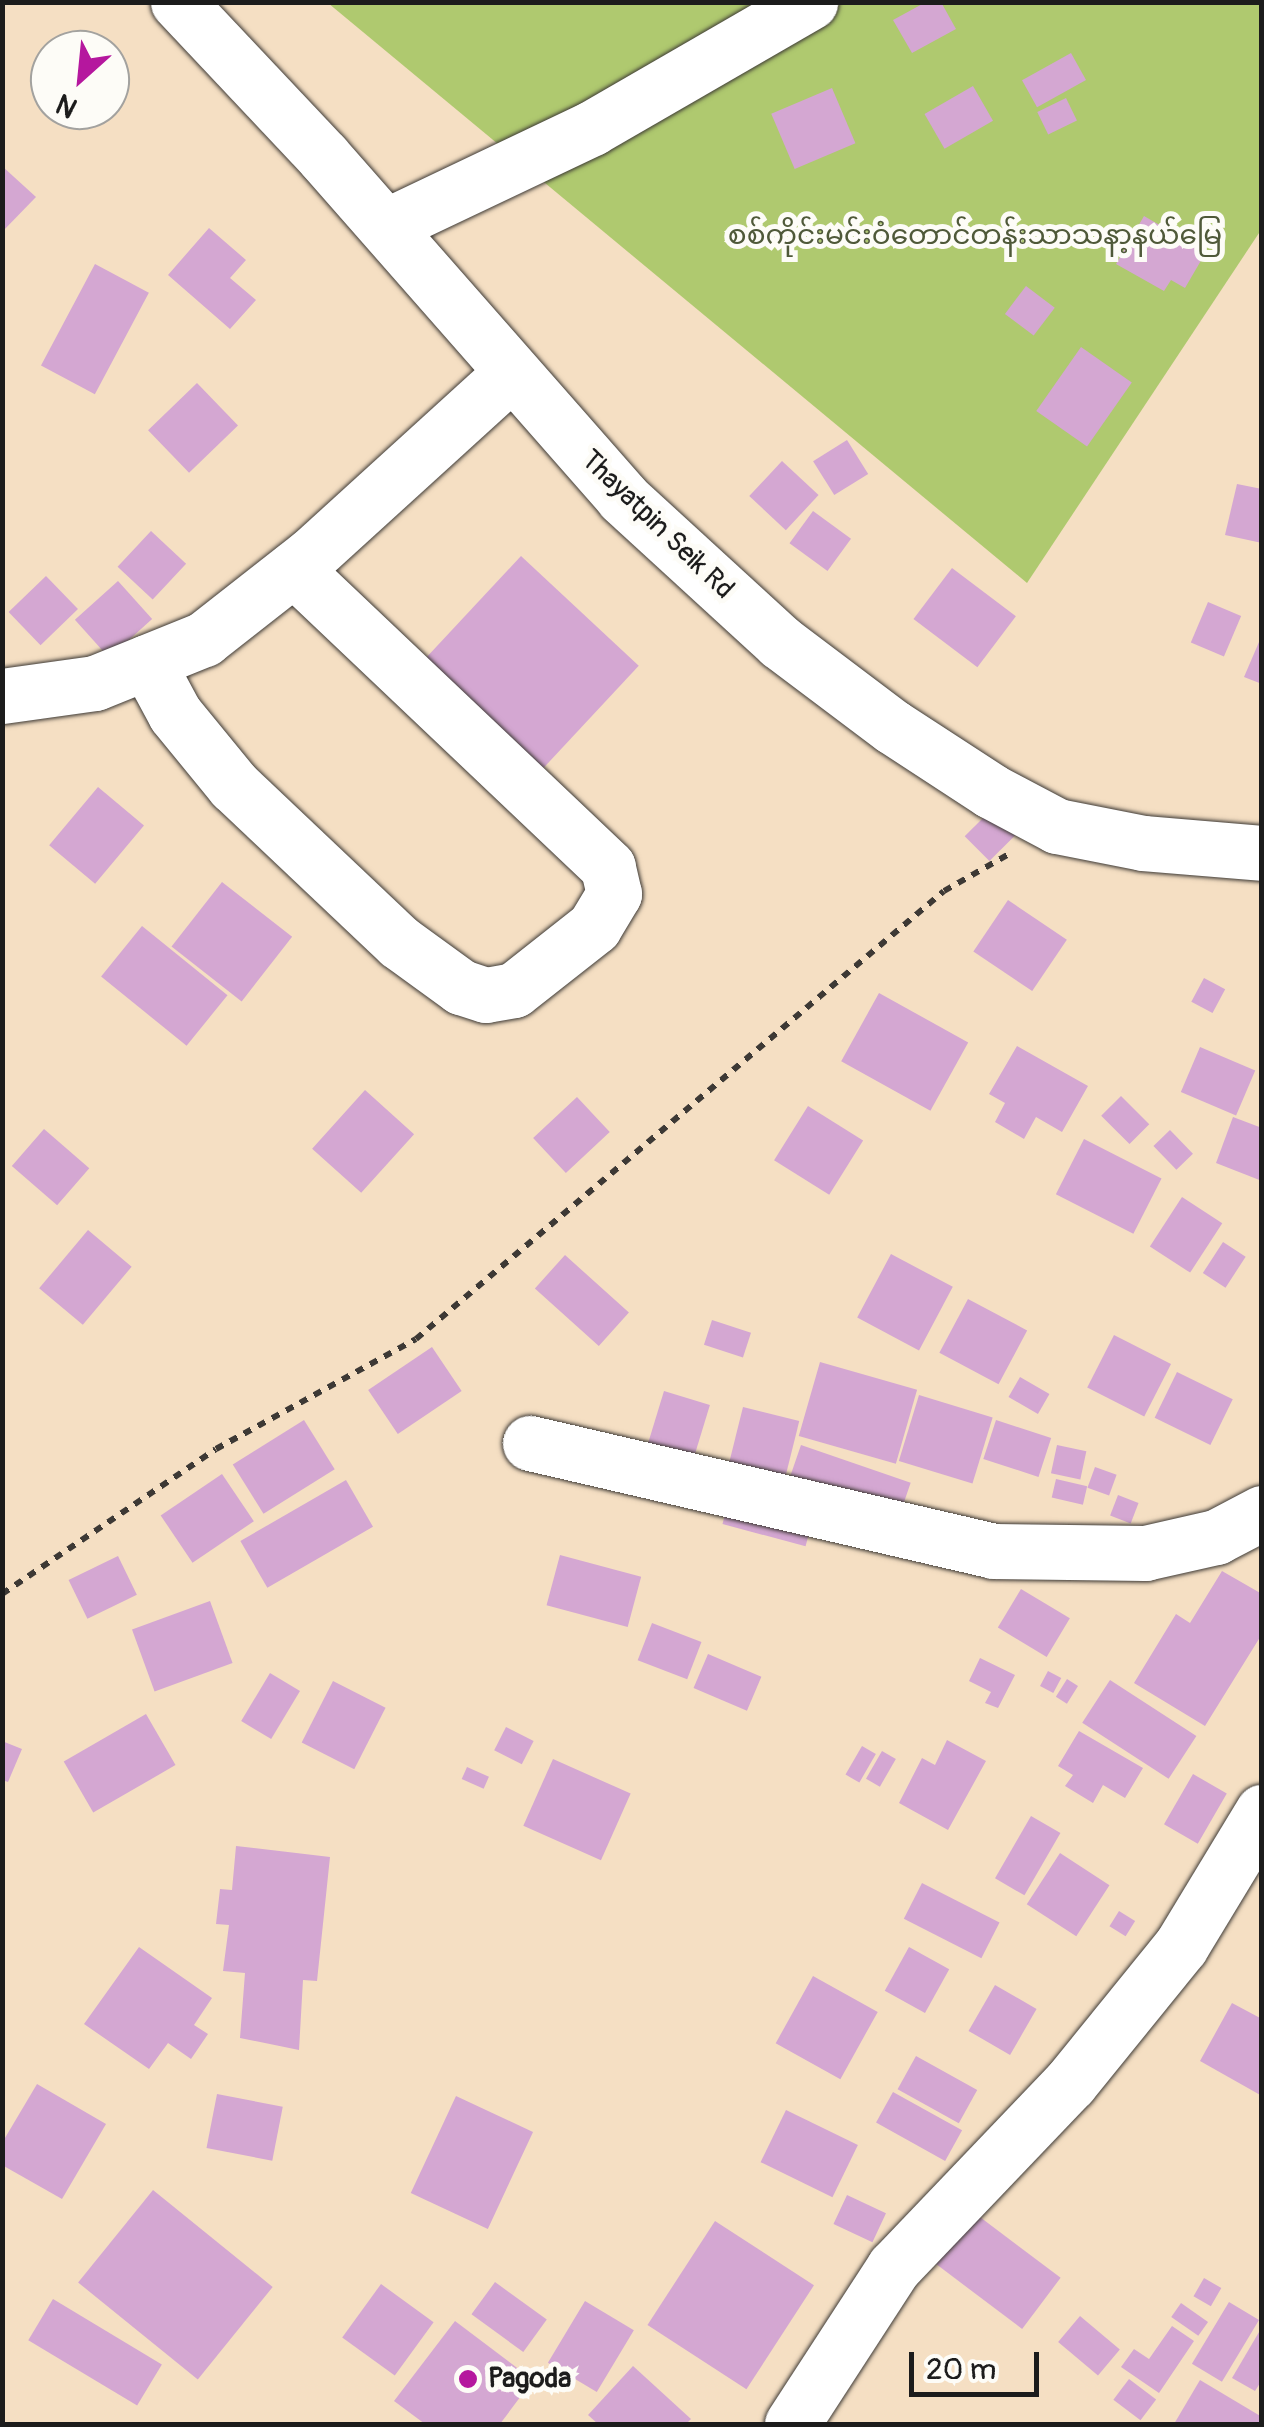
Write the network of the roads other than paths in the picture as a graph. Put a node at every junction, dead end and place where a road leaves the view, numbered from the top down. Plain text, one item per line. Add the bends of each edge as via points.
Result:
1 (178, 2) edge
2 (810, 2) edge
3 (386, 226) junction
4 (510, 374) junction
5 (294, 569) junction
6 (147, 662) junction
7 (2, 696) edge
8 (1262, 853) edge
9 (530, 1443) dead end
10 (1262, 1513) edge
11 (1262, 1812) edge
12 (792, 2424) edge

1 - 3 street, Thayatpin Seik Rd
2 - 3 street via 592,128
3 - 4 street, Thayatpin Seik Rd
4 - 5 street
4 - 8 street, Thayatpin Seik Rd via 624,498 780,642 990,792 1058,826 1142,843
5 - 6 street via 204,639
5 - 6 street via 608,866 614,894 594,928 514,990 486,995 462,987 399,942 234,786 176,714
6 - 7 street via 95,683
9 - 10 street via 993,1551 1145,1553 1216,1537
11 - 12 street via 1182,1946 1070,2083 894,2267

